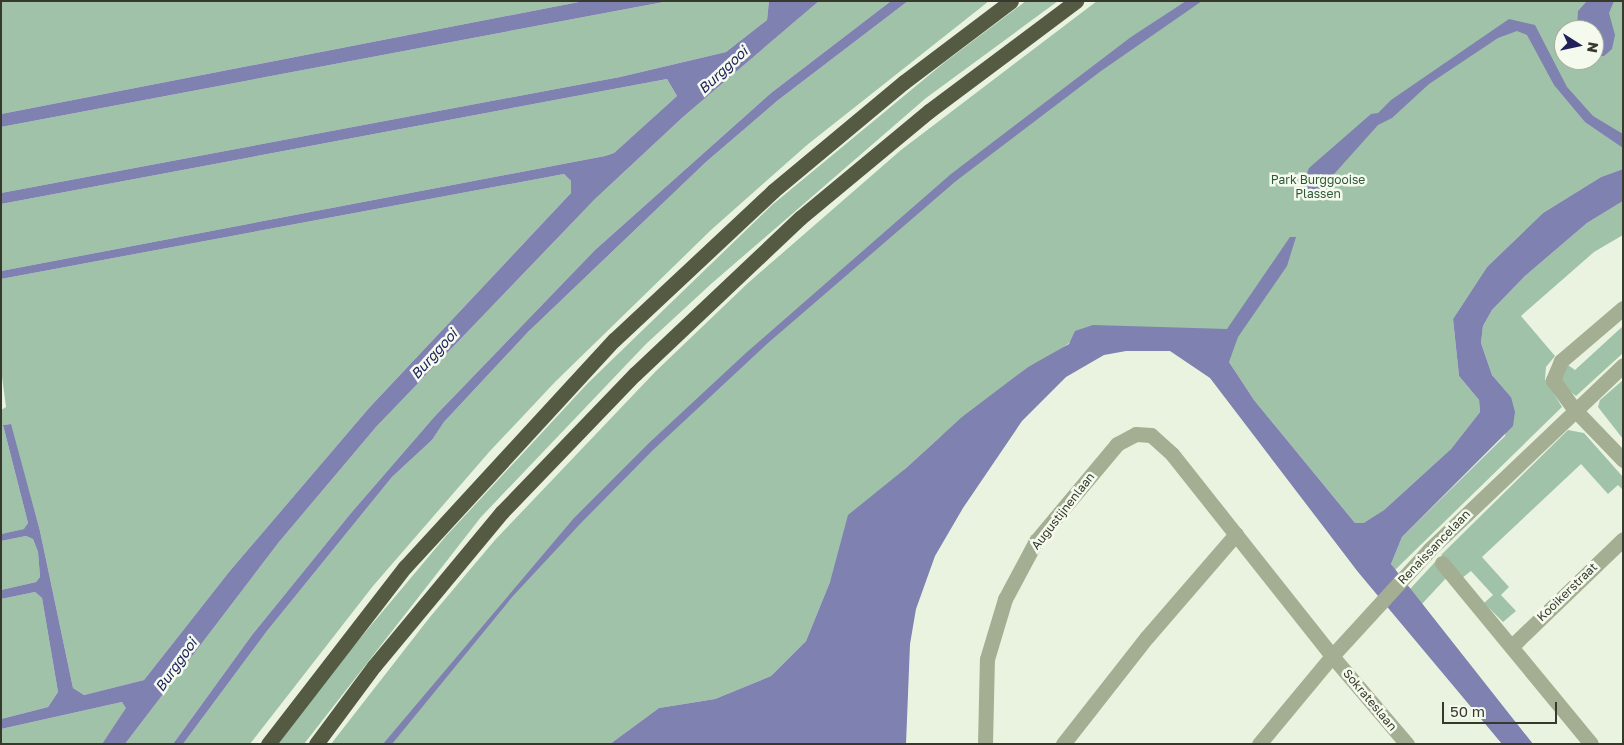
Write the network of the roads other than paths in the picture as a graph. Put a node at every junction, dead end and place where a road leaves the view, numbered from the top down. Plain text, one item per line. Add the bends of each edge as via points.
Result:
1 (1011, 1) edge
2 (1076, 1) edge
3 (1623, 308) edge
4 (1623, 365) edge
5 (1574, 409) junction
6 (1623, 460) edge
7 (1236, 534) junction
8 (1623, 539) edge
9 (1442, 563) dead end
10 (1512, 646) junction
11 (1332, 656) junction
12 (268, 744) edge
13 (316, 744) edge
14 (985, 744) edge
15 (1063, 744) edge
16 (1259, 744) edge
17 (1407, 744) edge
18 (1591, 744) edge

1 - 12 highway via 904,82 773,191 614,340 405,567
2 - 13 highway via 929,111 800,218 635,374 502,512 374,666
3 - 5 street via 1555,369 1553,380
4 - 5 street, Renaissancelaan
5 - 6 street
5 - 11 street, Renaissancelaan via 1410,570
7 - 11 street, Augustijnenlaan
7 - 14 street, Augustijnenlaan via 1172,454 1151,435 1136,434 1116,444 1036,541 1005,599 987,659
7 - 15 street via 1147,637
8 - 10 street, Kooikerstraat
9 - 10 street
10 - 18 street
11 - 16 street, Renaissancelaan
11 - 17 street, Sokrateslaan

